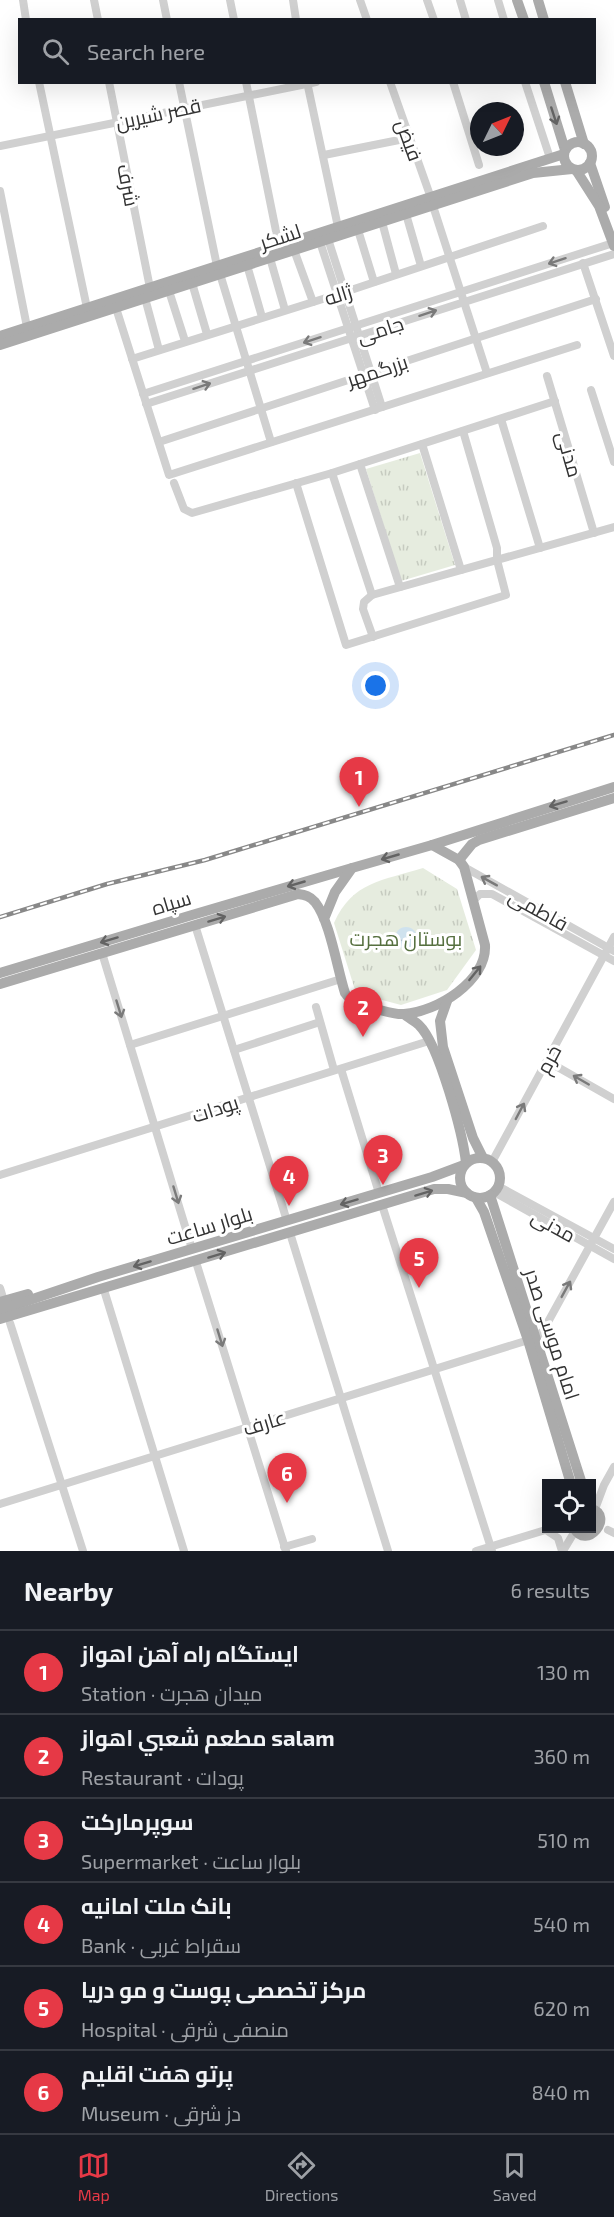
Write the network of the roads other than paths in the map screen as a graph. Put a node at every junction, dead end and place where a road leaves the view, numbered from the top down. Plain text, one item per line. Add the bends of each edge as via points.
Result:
1 (22, 0) edge
2 (94, 0) edge
3 (163, 0) edge
4 (230, 0) edge
5 (293, 0) edge
6 (360, 0) edge
7 (428, 0) edge
8 (460, 0) edge
9 (498, 0) edge
10 (517, 0) edge
11 (538, 0) edge
12 (26, 18) edge
13 (98, 18) edge
14 (166, 18) edge
15 (234, 18) edge
16 (296, 18) edge
17 (366, 18) edge
18 (433, 18) edge
19 (465, 18) edge
20 (503, 18) edge
21 (523, 18) edge
22 (543, 18) edge
23 (39, 84) edge
24 (110, 84) edge
25 (179, 84) edge
26 (246, 84) edge
27 (305, 84) edge
28 (310, 84) edge
29 (391, 84) edge
30 (454, 84) edge
31 (526, 84) edge
32 (545, 84) edge
33 (565, 84) edge
34 (248, 95) junction
35 (184, 108) junction
36 (117, 122) junction
37 (50, 136) junction
38 (410, 138) junction
39 (584, 144) junction
40 (0, 146) edge
41 (565, 152) junction
42 (324, 154) junction
43 (550, 158) junction
44 (590, 163) junction
45 (479, 165) dead end
46 (574, 170) junction
47 (553, 171) junction
48 (0, 191) edge
49 (432, 202) junction
50 (406, 214) junction
51 (382, 222) junction
52 (543, 226) dead end
53 (338, 227) junction
54 (358, 230) junction
55 (324, 241) junction
56 (614, 244) edge
57 (279, 246) junction
58 (294, 250) junction
59 (449, 256) junction
60 (270, 258) junction
61 (583, 263) junction
62 (247, 266) junction
63 (421, 266) junction
64 (218, 270) junction
65 (396, 274) junction
66 (374, 282) junction
67 (192, 283) junction
68 (169, 291) junction
69 (460, 291) junction
70 (147, 293) junction
71 (341, 293) junction
72 (596, 300) junction
73 (313, 302) junction
74 (464, 302) junction
75 (87, 308) junction
76 (116, 308) junction
77 (285, 310) junction
78 (262, 317) junction
79 (235, 325) junction
80 (27, 327) junction
81 (352, 327) junction
82 (207, 334) junction
83 (0, 336) edge
84 (355, 337) junction
85 (476, 338) junction
86 (185, 341) junction
87 (0, 345) edge
88 (577, 345) dead end
89 (159, 350) junction
90 (614, 356) edge
91 (132, 358) junction
92 (246, 361) junction
93 (249, 371) junction
94 (367, 373) junction
95 (487, 373) junction
96 (547, 376) dead end
97 (591, 390) dead end
98 (143, 394) junction
99 (555, 401) junction
100 (146, 404) junction
101 (261, 407) junction
102 (378, 408) junction
103 (501, 419) junction
104 (463, 431) junction
105 (159, 442) junction
106 (272, 442) junction
107 (611, 442) edge
108 (422, 444) junction
109 (614, 462) edge
110 (360, 464) junction
111 (332, 473) junction
112 (172, 479) junction
113 (296, 483) junction
114 (614, 527) edge
115 (594, 533) junction
116 (540, 548) junction
117 (497, 560) junction
118 (461, 570) junction
119 (400, 587) junction
120 (372, 595) junction
121 (373, 637) junction
122 (614, 787) edge
123 (614, 798) edge
124 (432, 845) junction
125 (462, 864) junction
126 (352, 868) junction
127 (473, 901) junction
128 (324, 919) junction
129 (193, 920) junction
130 (614, 937) edge
131 (609, 951) edge
132 (102, 953) junction
133 (614, 961) edge
134 (0, 973) edge
135 (340, 979) junction
136 (0, 984) edge
137 (447, 1001) junction
138 (316, 1008) dead end
139 (404, 1014) junction
140 (224, 1017) junction
141 (320, 1022) junction
142 (429, 1041) junction
143 (130, 1045) junction
144 (234, 1050) junction
145 (547, 1061) junction
146 (338, 1069) junction
147 (249, 1097) junction
148 (614, 1099) edge
149 (155, 1127) junction
150 (488, 1160) junction
151 (465, 1164) junction
152 (0, 1175) edge
153 (494, 1191) junction
154 (379, 1193) junction
155 (471, 1195) junction
156 (614, 1202) edge
157 (382, 1205) junction
158 (287, 1221) junction
159 (291, 1233) junction
160 (592, 1242) junction
161 (192, 1249) junction
162 (614, 1249) edge
163 (614, 1259) edge
164 (196, 1262) junction
165 (0, 1288) edge
166 (104, 1290) junction
167 (1, 1304) edge
168 (3, 1323) edge
169 (531, 1339) junction
170 (434, 1369) junction
171 (341, 1398) junction
172 (248, 1427) junction
173 (155, 1456) junction
174 (614, 1467) edge
175 (570, 1479) edge
176 (580, 1479) edge
177 (62, 1485) junction
178 (596, 1502) edge
179 (0, 1504) edge
180 (596, 1509) edge
181 (542, 1531) edge
182 (611, 1531) edge
183 (553, 1533) edge
184 (578, 1535) edge
185 (312, 1539) dead end
186 (285, 1549) edge
187 (491, 1549) edge
188 (83, 1551) edge
189 (184, 1551) edge
190 (388, 1551) edge
191 (476, 1551) edge
192 (562, 1551) edge

1 - 12 street
2 - 13 street
3 - 14 street
4 - 15 street
5 - 16 street
6 - 17 street
7 - 18 street
8 - 19 street
9 - 20 street
10 - 21 main road
11 - 22 main road
23 - 37 street
24 - 36 street, شرف
25 - 35 street
26 - 34 street
27 - 34 street, قصر شیرین
28 - 42 street
29 - 38 street, فیض
30 - 45 street
31 - 43 street
32 -> 41 main road
33 - 39 main road
34 - 35 street, قصر شیرین
34 - 57 street
35 - 36 street, قصر شیرین
35 - 64 street
36 - 37 street, قصر شیرین
36 - 70 street, شرف
37 - 40 street, قصر شیرین
37 - 75 street
38 - 42 street
38 - 49 street, فیض
39 - 41 main road via 571,144
39 - 44 main road via 590,150
41 - 43 main road, لشکر
41 - 46 main road via 565,163
42 - 53 street
43 - 47 main road via 556,165
43 - 49 main road, لشکر
44 - 46 main road via 584,169
44 - 56 main road
46 - 47 main road, لشکر
46 - 56 main road via 599,206
47 - 49 main road, لشکر via 533,173
48 - 80 street
49 - 50 main road, لشکر
49 - 53 main road, لشکر
49 - 59 street, فیض
50 - 51 main road, لشکر
50 - 63 street
51 - 54 main road, لشکر
51 - 65 street
52 - 59 street, ژاله
53 - 57 main road, لشکر
54 - 55 main road, لشکر
54 - 66 street
55 - 58 main road, لشکر
55 - 71 street
56 - 61 street, جامی
56 -> 69 street
57 - 64 main road, لشکر
58 - 60 main road, لشکر
58 - 73 street
59 - 63 street, ژاله
59 - 69 street, فیض
60 - 62 main road, لشکر
60 - 77 street
61 - 72 street
61 - 74 street, جامی
62 - 64 main road, لشکر
62 - 78 street
63 - 65 street, ژاله
64 - 67 main road, لشکر
64 - 70 main road, لشکر
64 - 79 street
65 - 66 street, ژاله
66 - 71 street, ژاله
67 - 68 main road, لشکر
67 - 82 street
68 - 70 main road, لشکر
68 - 86 street
69 - 74 street, فیض
69 - 81 street
70 - 75 main road, لشکر
70 - 76 main road, لشکر
70 - 89 street, شرف
71 - 73 street, ژاله
71 - 81 street
72 - 85 street, بزرگمهر
72 - 90 street
73 - 77 street, ژاله
84 -> 74 street, جامی
74 - 85 street, فیض
75 - 80 main road, لشکر
76 - 87 main road, لشکر
76 - 91 street
77 - 78 street, ژاله
78 - 79 street, ژاله
79 - 82 street, ژاله
79 - 92 street
80 - 83 main road, لشکر
81 - 84 street
81 -> 92 street
82 - 86 street, ژاله
84 - 93 street, جامی
84 - 94 street
85 - 94 street, بزرگمهر
85 - 95 street, فیض
86 - 89 street, ژاله
88 - 95 street
89 - 91 street, ژاله
91 - 98 street
92 - 93 street
92 - 98 street
100 -> 93 street, جامی
93 - 101 street
94 - 101 street, بزرگمهر
94 - 102 street
95 - 102 street
96 - 99 street, مدنی
97 - 107 street
98 - 100 street
99 - 103 street
99 - 115 street, مدنی
100 - 105 street
101 - 105 street, بزرگمهر
101 - 106 street
102 - 106 street
103 - 104 street
103 - 116 street
104 - 108 street
104 - 117 street
105 - 112 street
106 - 112 street
107 - 109 street
108 - 110 street
108 - 118 street
110 - 111 street
110 - 119 street
111 - 113 street
111 - 120 street
112 - 113 street via 184,509 192,513
113 - 121 street via 346,645
114 - 115 street
115 - 116 street
116 - 117 street
117 - 118 street
117 - 121 street via 506,595
118 - 119 street
119 - 120 street
120 - 121 street via 363,609
122 -> 124 main road
123 - 125 main road via 479,840 472,844
124 - 125 main road
124 -> 126 main road
125 - 127 main road
131 -> 125 street, فاطمی
126 - 128 main road via 335,892
126 -> 129 main road, سپاه
127 - 131 street, فاطمی via 480,894 492,894
137 -> 127 main road via 481,966 485,956
129 -> 128 main road, سپاه via 298,894 314,901
128 - 135 main road
129 - 132 main road, سپاه
129 -> 134 main road, سپاه
129 - 140 street
130 - 131 street, خرم
131 - 133 street, فاطمی
131 - 145 street, خرم
132 - 136 main road, سپاه
132 -> 143 street
135 - 139 main road via 345,993 356,1004
135 - 140 street
137 - 139 main road
137 - 150 main road via 440,1021 443,1047 473,1138
138 - 141 street
139 - 142 main road via 420,1025
140 - 143 street
140 - 144 street
141 - 144 street
141 - 146 street
142 - 146 street, پودات
142 - 151 main road via 464,1140
143 - 149 street
144 - 147 street
148 -> 145 street
150 -> 145 street, خرم
146 - 147 street, پودات
146 - 154 street
147 - 149 street, پودات
147 - 158 street
149 - 152 street, پودات
149 -> 161 street
150 - 151 main road via 472,1159
150 - 153 main road via 499,1173
151 - 154 main road, بلوار ساعت
151 - 155 main road via 460,1183
153 - 155 main road
153 - 160 street, مدنی
153 - 169 main road, امام موسی صدر
154 -> 158 main road, بلوار ساعت
157 -> 155 main road, بلوار ساعت via 434,1190
155 - 169 main road, امام موسی صدر via 484,1212
156 - 160 street
157 - 159 main road, بلوار ساعت
157 - 170 street
158 - 161 main road, بلوار ساعت
164 -> 159 main road, بلوار ساعت
159 - 171 street
160 - 162 street, مدنی
160 - 163 street, مدنی
169 -> 160 street via 543,1331
161 -> 167 main road, بلوار ساعت
164 - 166 main road, بلوار ساعت
164 -> 172 street
165 - 167 street
166 - 168 main road, بلوار ساعت
166 - 173 street
168 - 177 street
169 - 170 street, عارف
169 - 175 main road, امام موسی صدر
169 - 176 main road, امام موسی صدر
170 - 171 street, عارف
170 - 187 street
171 - 172 street, عارف
171 - 190 street
172 - 173 street, عارف
172 - 186 street
173 - 177 street, عارف
173 - 189 street
174 - 178 street
177 - 179 street, عارف
177 - 188 street
180 - 182 main road via 607,1519
181 - 187 street
182 - 184 main road via 594,1543
183 - 192 street
184 - 192 street
185 - 186 street
187 - 191 street

